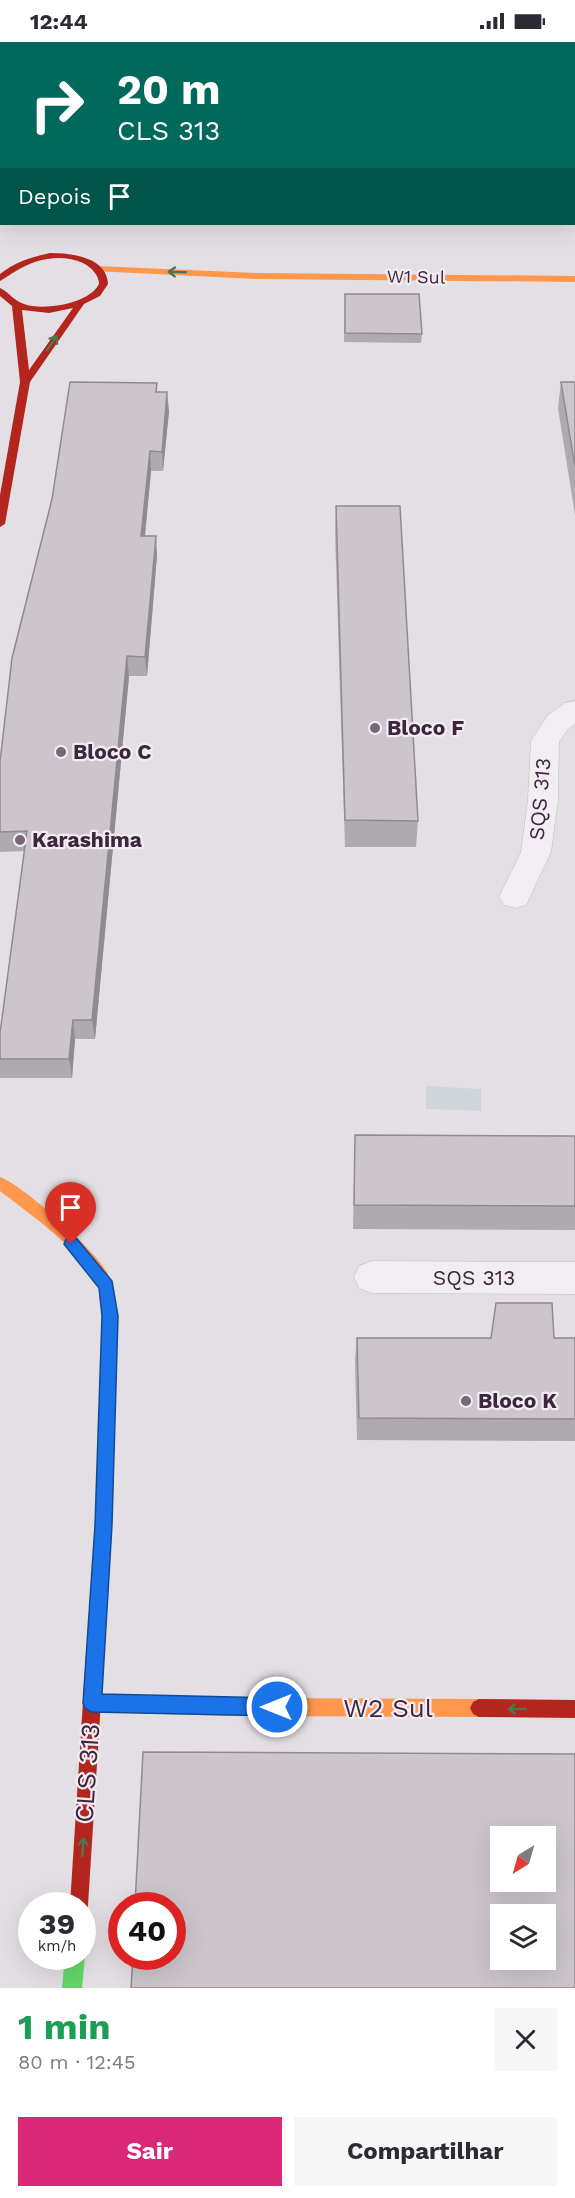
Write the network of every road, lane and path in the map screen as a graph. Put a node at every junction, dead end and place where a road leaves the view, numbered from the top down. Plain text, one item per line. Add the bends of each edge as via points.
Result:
1 (97, 269) junction
2 (256, 276) junction
3 (575, 279) edge
4 (4, 286) edge
5 (176, 286) dead end
6 (118, 293) dead end
7 (95, 296) junction
8 (80, 304) junction
9 (25, 382) junction
10 (0, 524) edge
11 (575, 710) edge
12 (515, 897) dead end
13 (0, 1183) edge
14 (10, 1207) dead end
15 (29, 1208) junction
16 (372, 1277) dead end
17 (575, 1278) edge
18 (92, 1703) junction
19 (575, 1709) edge
20 (80, 1892) edge
21 (74, 1970) edge
22 (72, 1988) edge

2 -> 1 street, W1 Sul
1 - 4 street, W1 Sul via 84,261 56,257 26,260
1 - 7 street via 103,278
2 - 3 street, W1 Sul
2 - 5 street, W1 Sul
4 - 8 street via 37,310
4 - 9 street
6 - 7 street
7 - 8 street
9 -> 8 street
9 - 10 street
11 - 12 street, SQS 313 via 558,722 545,741 536,852
13 - 15 street, CLS 313
14 - 15 street
15 - 18 street, CLS 313 via 60,1231 94,1269 108,1296 104,1513
16 - 17 street, SQS 313
19 -> 18 street, W2 Sul
20 -> 18 street, CLS 313
21 - 22 street

